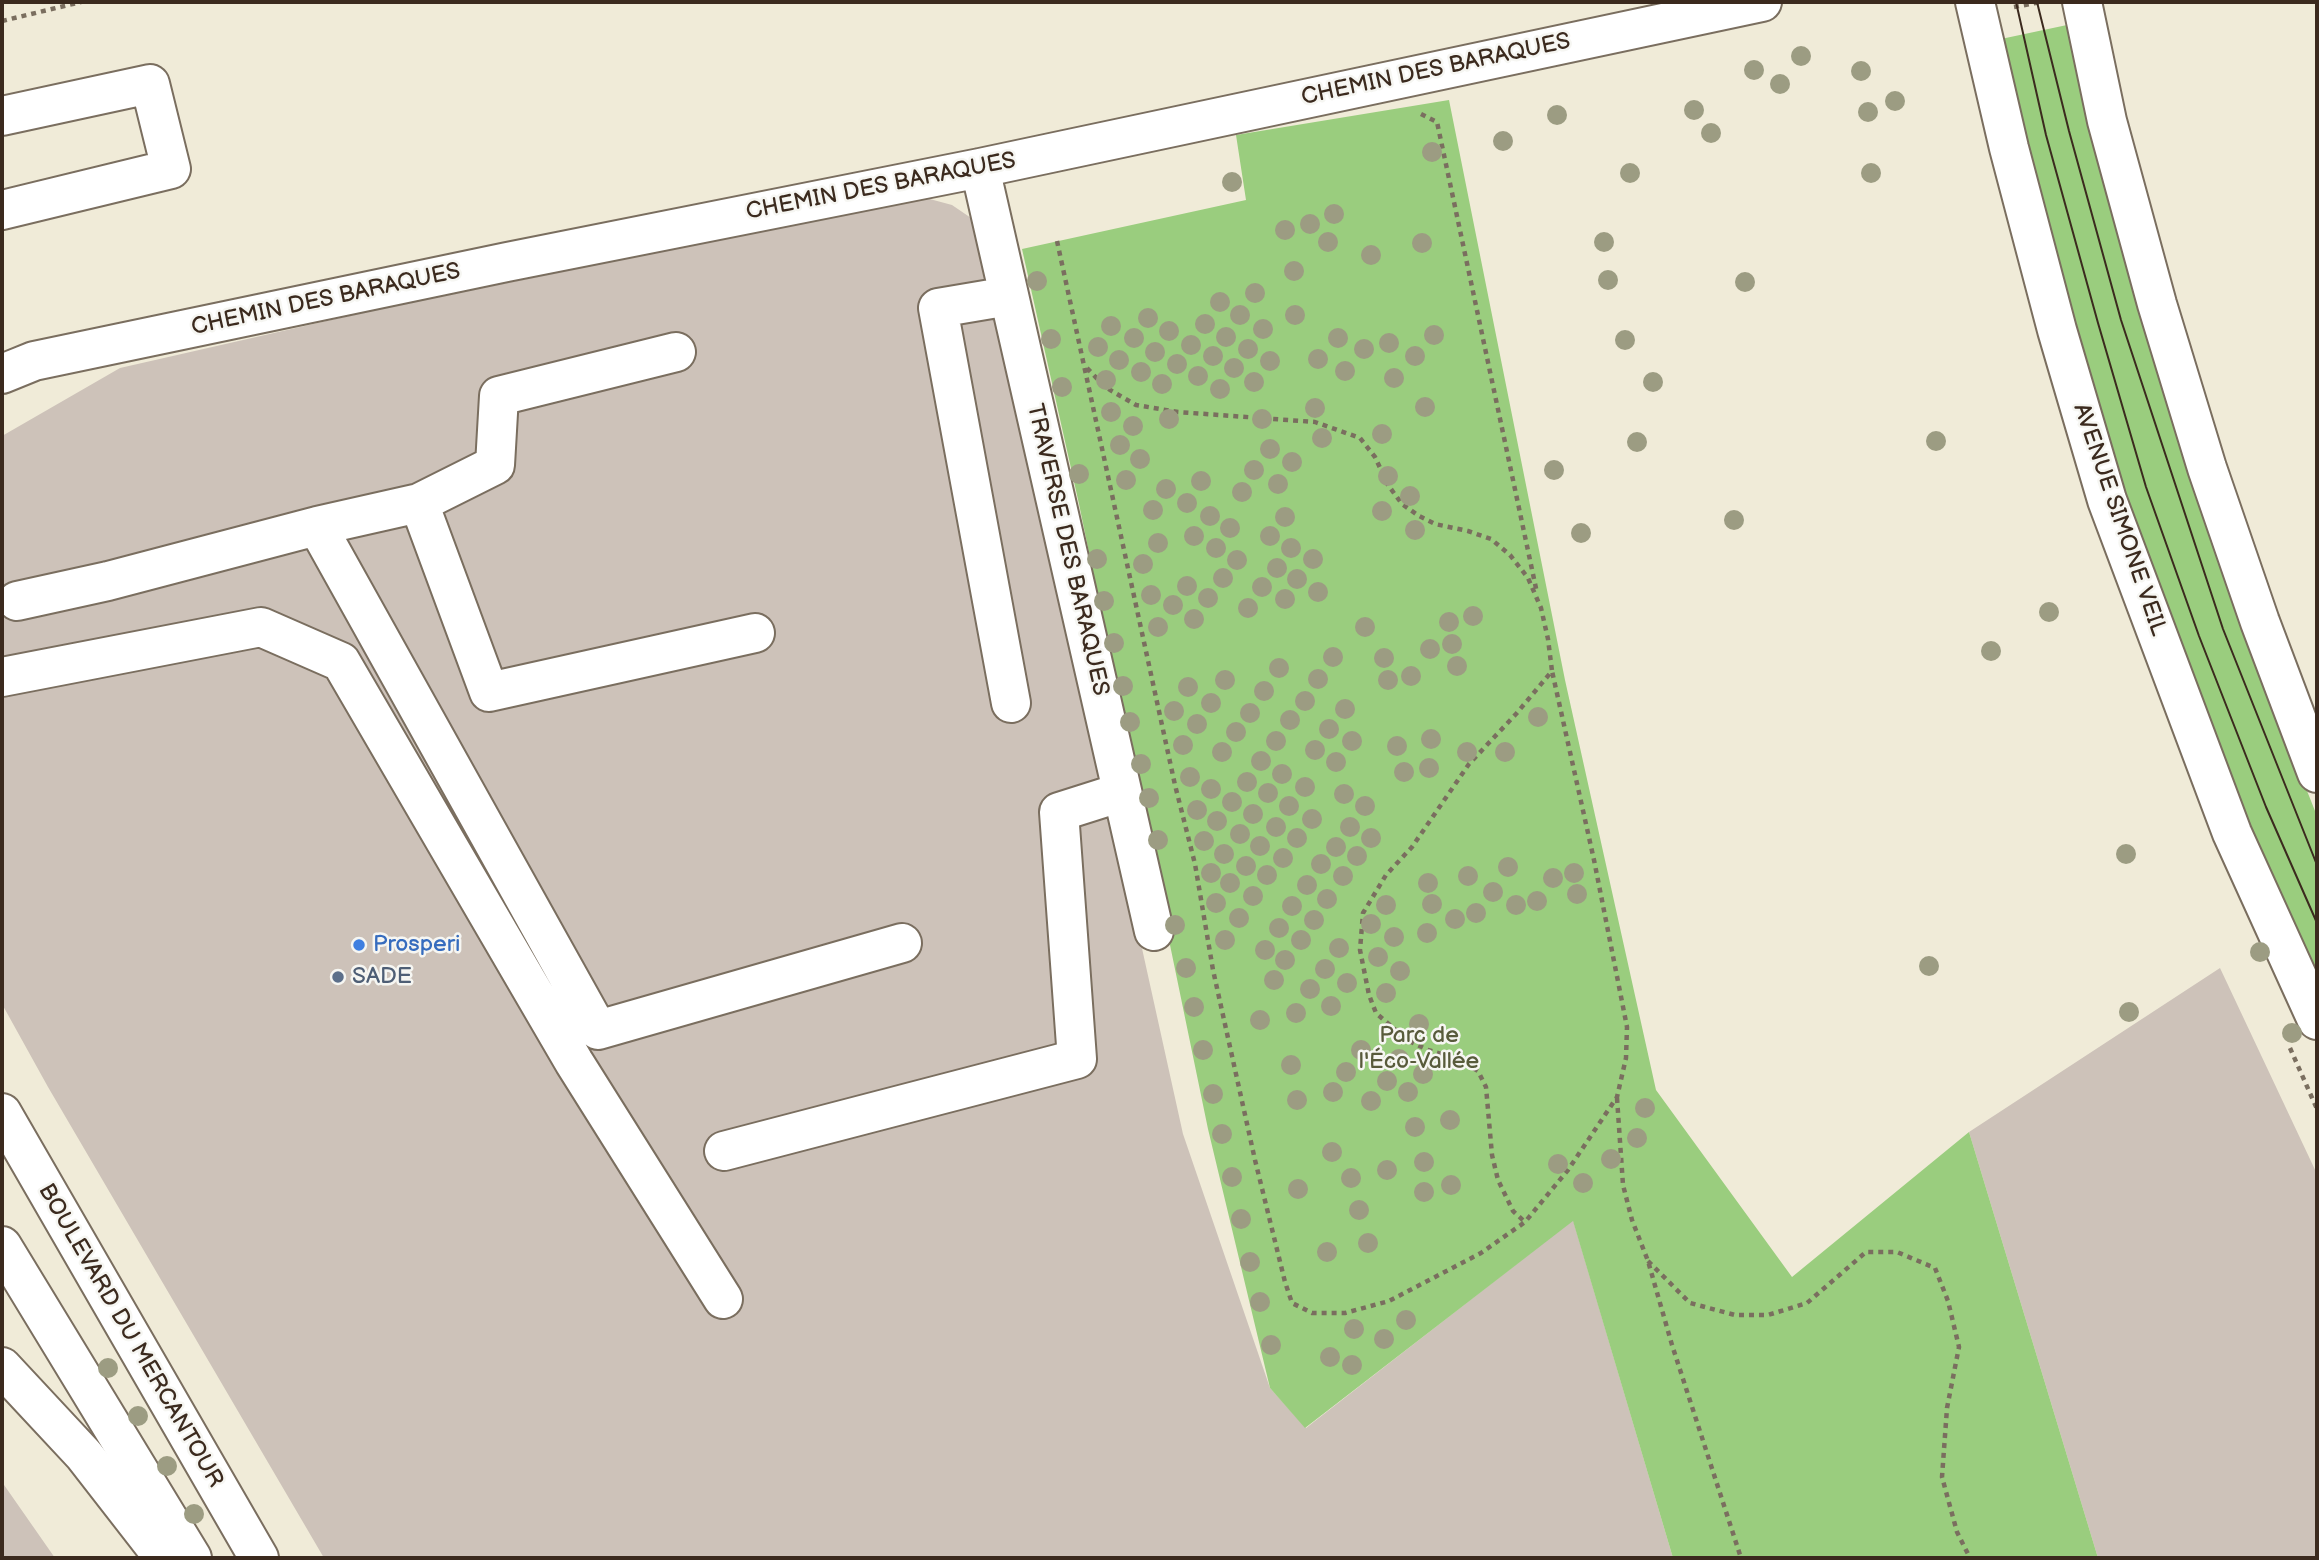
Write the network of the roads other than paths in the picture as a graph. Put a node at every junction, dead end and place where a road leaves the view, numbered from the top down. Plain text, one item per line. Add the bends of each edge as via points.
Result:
1 (1762, 2) edge
2 (1975, 2) edge
3 (2082, 2) edge
4 (2, 116) edge
5 (981, 168) junction
6 (2, 210) edge
7 (1009, 296) junction
8 (676, 352) dead end
9 (2, 374) edge
10 (419, 503) junction
11 (317, 526) junction
12 (17, 601) dead end
13 (755, 633) dead end
14 (2, 677) edge
15 (1011, 703) dead end
16 (2317, 773) edge
17 (1122, 792) junction
18 (1154, 931) dead end
19 (902, 943) dead end
20 (2317, 1020) edge
21 (2, 1113) edge
22 (724, 1151) dead end
23 (2, 1245) edge
24 (723, 1299) dead end
25 (2, 1367) edge
26 (164, 1558) edge
27 (192, 1558) edge
28 (259, 1558) edge

1 - 5 main road, CHEMIN DES BARAQUES
2 - 20 main road, AVENUE SIMONE VEIL via 2057,330 2108,500 2232,832
3 - 16 main road via 2106,121 2157,304 2207,468
4 - 6 main road via 150,84 171,169
5 - 7 main road, TRAVERSE DES BARAQUES
5 - 9 main road, CHEMIN DES BARAQUES via 34,361
7 - 15 main road via 938,308
7 - 17 main road, TRAVERSE DES BARAQUES
8 - 10 main road via 499,396 495,465
10 - 11 main road
10 - 13 main road via 489,692
11 - 12 main road
11 - 19 main road via 598,1030
14 - 24 main road via 261,627 341,662 574,1062
17 - 18 main road, TRAVERSE DES BARAQUES
17 - 22 main road via 1059,812 1077,1059
21 - 28 main road, BOULEVARD DU MERCANTOUR
23 - 27 main road
25 - 26 main road via 84,1455

